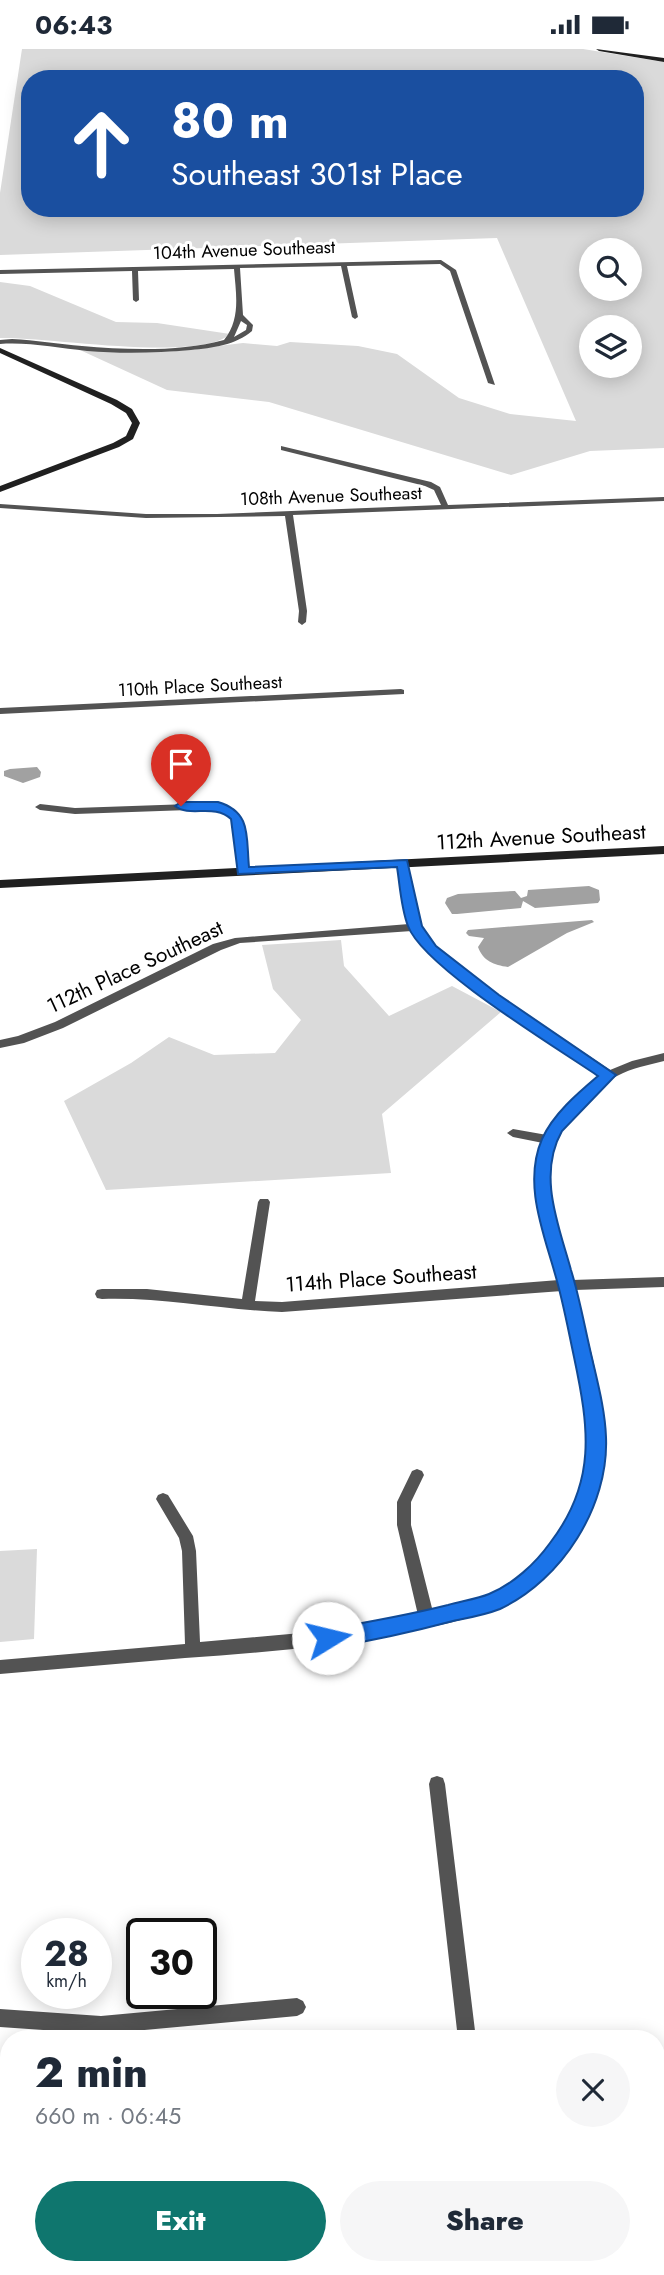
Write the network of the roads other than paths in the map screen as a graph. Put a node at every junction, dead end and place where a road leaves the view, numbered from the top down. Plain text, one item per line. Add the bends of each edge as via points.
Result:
1 (599, 49) edge
2 (664, 59) edge
3 (343, 263) junction
4 (237, 266) junction
5 (135, 269) junction
6 (0, 272) edge
7 (136, 300) dead end
8 (241, 317) junction
9 (355, 317) dead end
10 (0, 342) edge
11 (226, 342) junction
12 (0, 350) edge
13 (492, 383) dead end
14 (284, 448) dead end
15 (0, 489) edge
16 (664, 499) edge
17 (0, 506) edge
18 (446, 508) junction
19 (289, 513) junction
20 (302, 622) dead end
21 (401, 692) dead end
22 (0, 711) edge
23 (40, 807) dead end
24 (664, 850) edge
25 (403, 863) junction
26 (243, 871) junction
27 (0, 884) edge
28 (415, 927) junction
29 (0, 1044) edge
30 (664, 1057) edge
31 (608, 1075) junction
32 (513, 1133) dead end
33 (549, 1140) junction
34 (264, 1202) dead end
35 (664, 1282) edge
36 (567, 1285) junction
37 (102, 1294) dead end
38 (248, 1306) junction
39 (416, 1475) dead end
40 (163, 1499) dead end
41 (427, 1620) junction
42 (194, 1650) junction
43 (0, 1667) edge
44 (437, 1784) dead end
45 (297, 2007) dead end
46 (0, 2018) edge
47 (466, 2030) edge

1 - 2 street
3 - 4 street, 104th Avenue Southeast
3 - 9 street
3 - 13 street, 104th Avenue Southeast via 441,262 453,270
4 - 5 street, 104th Avenue Southeast
4 - 8 street
5 - 6 street, 104th Avenue Southeast
5 - 7 street
8 - 11 street
8 - 11 street via 250,325 247,334
10 - 11 street via 115,350
12 - 15 street via 114,402 129,411 136,423 130,437 116,445
14 - 18 street via 428,484 437,489
16 - 18 street, 108th Avenue Southeast
17 - 19 street, 108th Avenue Southeast via 146,516
18 - 19 street, 108th Avenue Southeast
19 - 20 street
21 - 22 street, 110th Place Southeast
23 - 26 street via 75,811 208,805 230,811 237,818
24 - 25 street, 112th Avenue Southeast
25 - 26 street, 112th Avenue Southeast
25 - 28 street
26 - 27 street, 112th Avenue Southeast
28 - 29 street, 112th Place Southeast via 239,940 59,1025
28 - 31 street via 448,965
30 - 31 street
31 - 33 street via 570,1111
32 - 33 street
33 - 36 street via 543,1161 543,1196
34 - 38 street
35 - 36 street, 114th Place Southeast
36 - 38 street, 114th Place Southeast via 322,1305
36 - 41 street via 597,1438 585,1504 549,1560 521,1586 493,1602
37 - 38 street, 114th Place Southeast via 154,1294
39 - 41 street via 404,1502 404,1525
40 - 42 street via 186,1536
41 - 42 street via 306,1641
42 - 43 street
44 - 47 street
45 - 46 street via 101,2025

